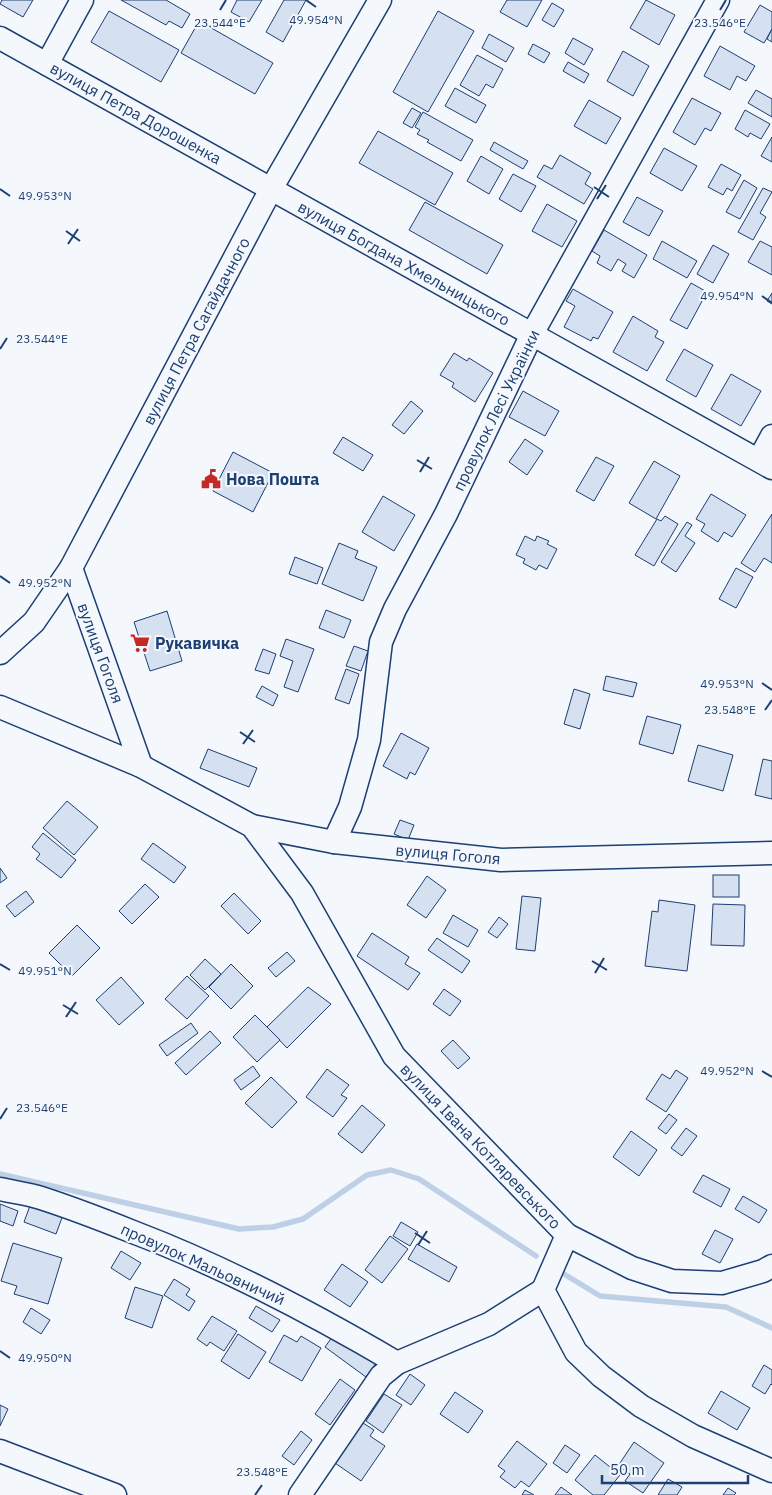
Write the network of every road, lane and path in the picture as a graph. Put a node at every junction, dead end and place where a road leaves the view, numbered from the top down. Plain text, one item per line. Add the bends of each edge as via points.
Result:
1 (82, 0) edge
2 (380, 0) edge
3 (718, 0) edge
4 (0, 38) edge
5 (47, 64) junction
6 (271, 189) junction
7 (532, 334) junction
8 (772, 436) edge
9 (765, 464) edge
10 (71, 568) junction
11 (0, 653) edge
12 (0, 707) edge
13 (142, 766) junction
14 (252, 826) junction
15 (334, 842) junction
16 (772, 853) edge
17 (0, 1189) edge
18 (567, 1236) junction
19 (772, 1266) edge
20 (543, 1290) junction
21 (397, 1363) junction
22 (0, 1451) edge
23 (772, 1471) edge
24 (115, 1495) edge
25 (300, 1495) edge

1 - 5 street
2 - 6 street, вулиця Петра Сагайдачного
3 - 7 street, провулок Лесі Українки
4 - 5 street, вулиця Петра Дорошенка
5 - 6 street, вулиця Петра Дорошенка
6 - 7 street, вулиця Богдана Хмельницького
6 - 10 street, вулиця Петра Сагайдачного
7 - 9 street, вулиця Богдана Хмельницького
7 - 15 street, провулок Лесі Українки via 446,514 394,609 381,642 369,740 350,807
8 - 9 street
10 - 11 street, вулиця Петра Сагайдачного via 34,622
10 - 13 street, вулиця Гоголя
12 - 13 street, вулиця Гоголя
13 - 14 street, вулиця Гоголя
14 - 15 street, вулиця Гоголя
14 - 18 street, вулиця Івана Котляревського via 302,893 394,1056
15 - 16 street, вулиця Гоголя via 501,860
17 - 21 street, провулок Мальовничий via 39,1197 171,1247 282,1299
18 - 19 street via 632,1268 672,1281 722,1283
18 - 20 street, вулиця Івана Котляревського
20 - 21 street via 489,1324
20 - 23 street via 576,1352 601,1376 641,1406 693,1436
21 - 25 street via 381,1376
22 - 24 street

